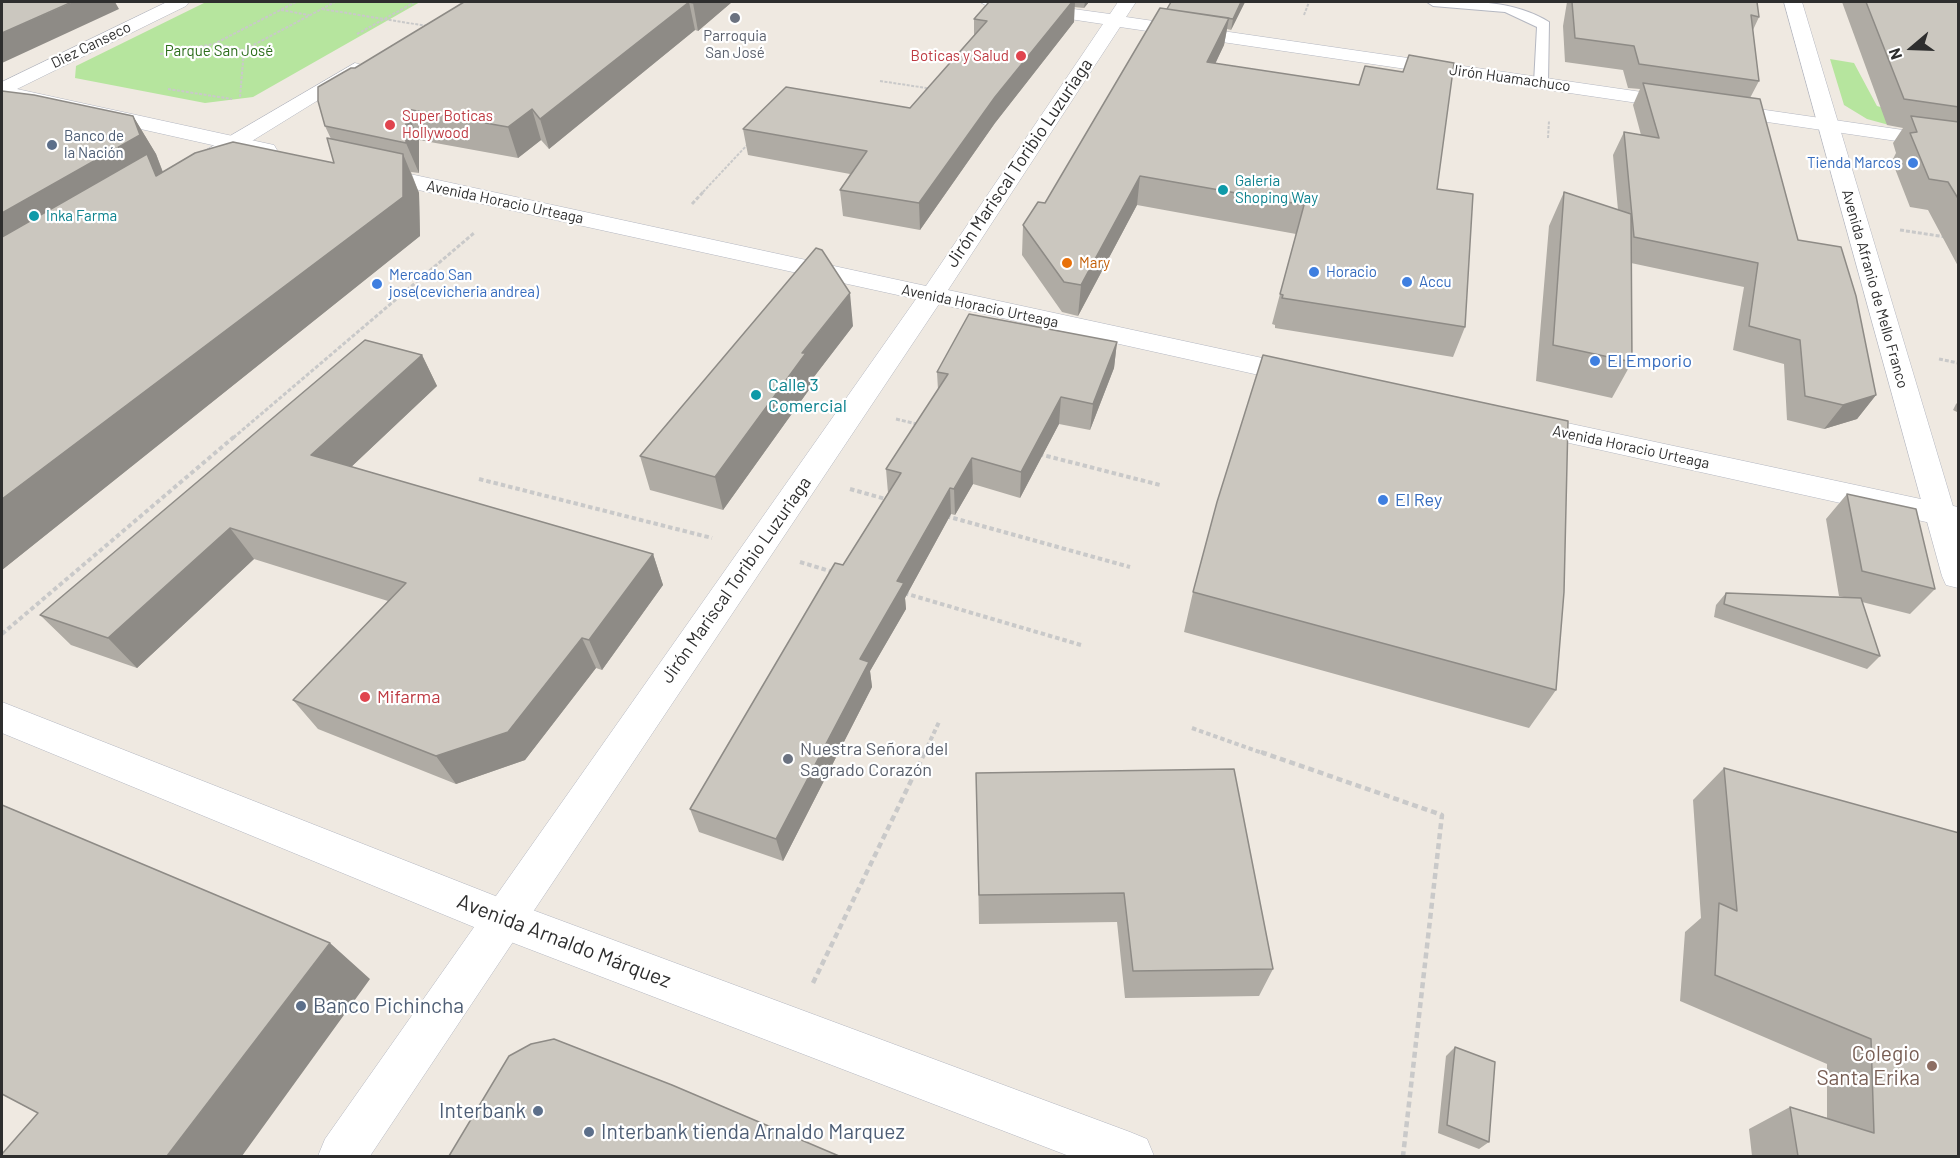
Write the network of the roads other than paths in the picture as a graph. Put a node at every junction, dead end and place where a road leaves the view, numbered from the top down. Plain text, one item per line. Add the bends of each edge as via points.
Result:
1 (180, 2) edge
2 (989, 2) edge
3 (1433, 2) edge
4 (1793, 2) edge
5 (1121, 11) edge
6 (427, 26) edge
7 (1540, 82) junction
8 (2, 91) edge
9 (1828, 125) junction
10 (234, 142) junction
11 (1959, 144) edge
12 (291, 155) edge
13 (349, 168) edge
14 (183, 173) edge
15 (932, 295) junction
16 (1330, 382) edge
17 (1494, 417) edge
18 (1949, 516) edge
19 (1959, 576) edge
20 (2, 717) edge
21 (503, 919) junction
22 (342, 1156) edge
23 (1130, 1156) edge

1 - 8 street, Diez Canseco
2 - 5 street, Jirón Huamachuco
3 - 7 lane via 1517,11 1538,20 1544,25
4 - 9 street, Avenida Afranio de Mello Franco
5 - 7 street, Jirón Huamachuco
5 - 15 street, Jirón Mariscal Toribio Luzuriaga
6 - 10 street
7 - 9 street, Jirón Huamachuco
8 - 10 street
9 - 11 street, Jirón Huamachuco
9 - 18 street, Avenida Afranio de Mello Franco
10 - 12 street
10 - 14 street
13 - 15 street, Avenida Horacio Urteaga
15 - 16 street, Avenida Horacio Urteaga
15 - 21 street, Jirón Mariscal Toribio Luzuriaga
17 - 18 street, Avenida Horacio Urteaga
18 - 19 street, Avenida Afranio de Mello Franco
20 - 21 street, Avenida Arnaldo Márquez
21 - 22 street, Jirón Mariscal Toribio Luzuriaga
21 - 23 street, Avenida Arnaldo Márquez

